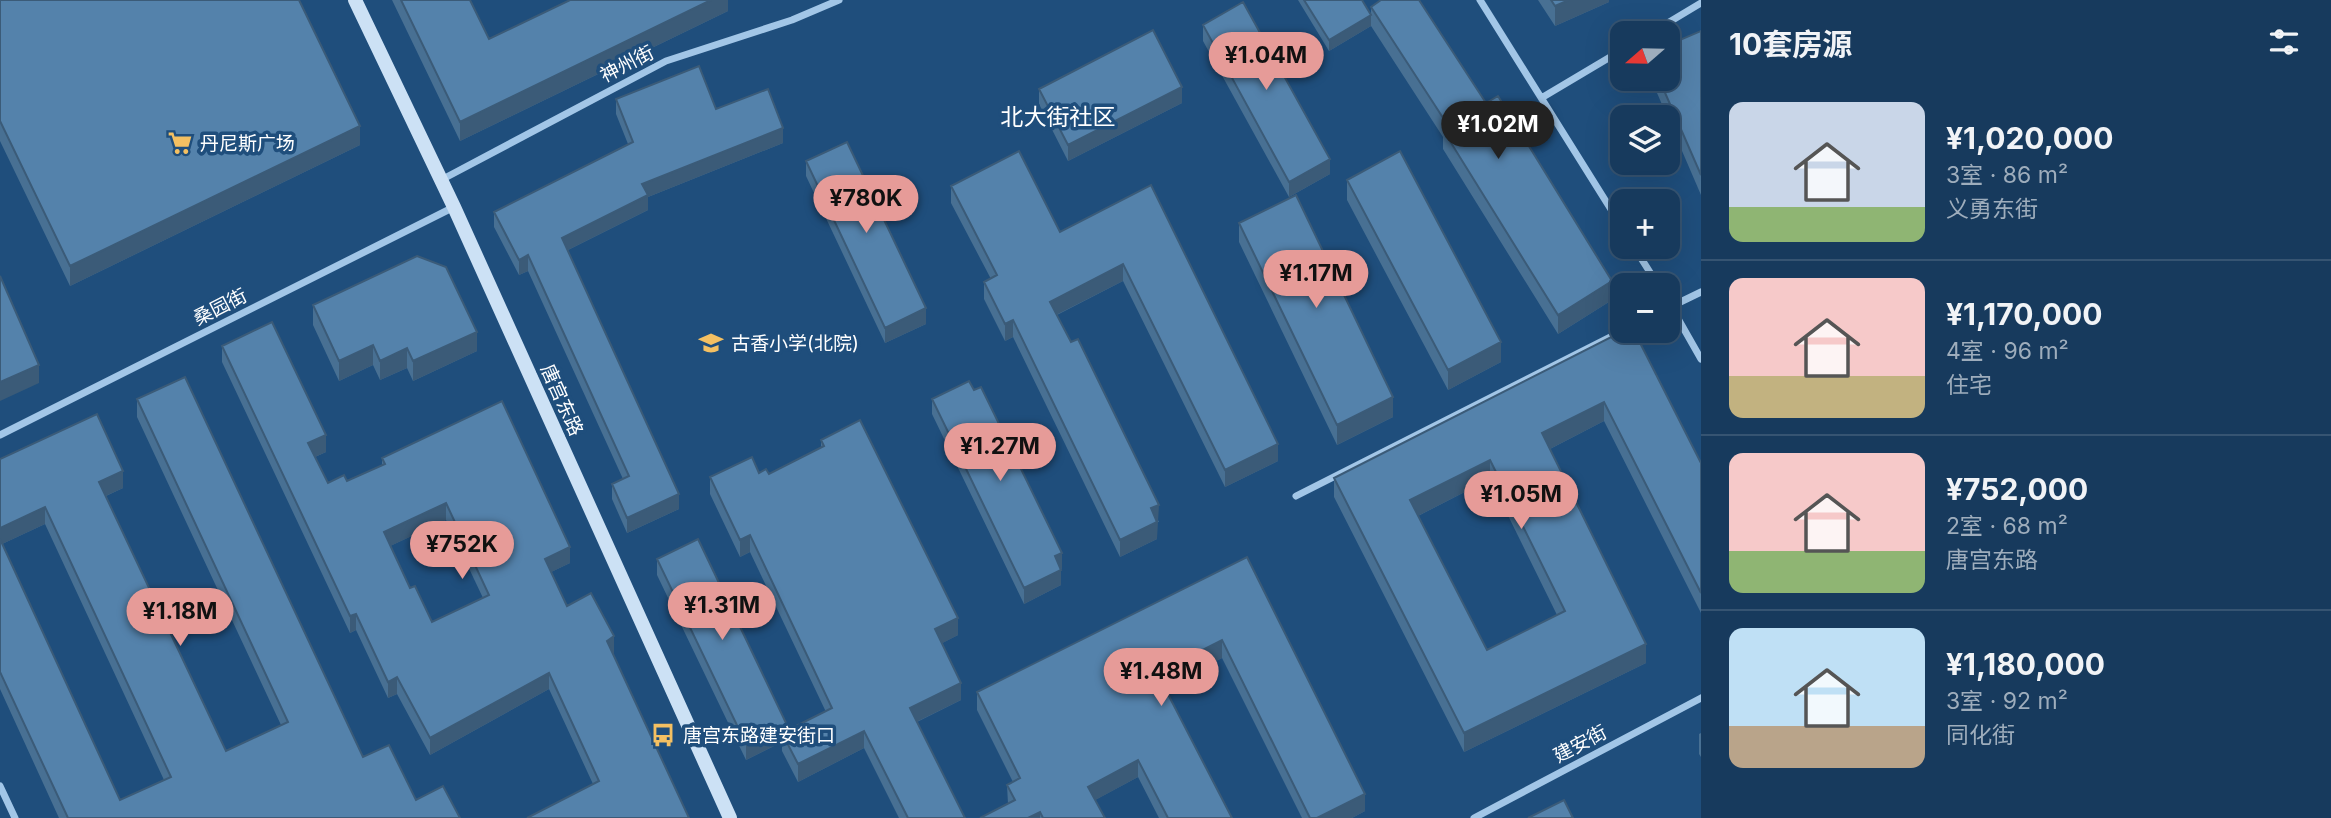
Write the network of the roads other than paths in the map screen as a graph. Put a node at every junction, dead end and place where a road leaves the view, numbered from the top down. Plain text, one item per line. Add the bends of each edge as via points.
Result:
1 (355, 0) edge
2 (839, 0) edge
3 (1479, 0) edge
4 (1701, 4) edge
5 (1672, 21) edge
6 (1610, 57) edge
7 (1543, 97) junction
8 (441, 180) junction
9 (454, 207) junction
10 (1610, 207) edge
11 (1701, 292) edge
12 (1680, 301) edge
13 (1680, 324) edge
14 (1610, 337) edge
15 (1701, 359) edge
16 (0, 435) edge
17 (1296, 496) dead end
18 (1701, 698) edge
19 (0, 786) edge
20 (15, 818) edge
21 (730, 818) edge
22 (1474, 818) edge

1 - 8 street, 唐宫东路
2 - 8 street, 神州街 via 666,61
3 - 7 street
4 - 5 street
6 - 7 street
7 - 10 street
8 - 9 street, 唐宫东路
9 - 16 street, 桑园街
9 - 21 street, 唐宫东路
11 - 12 street
13 - 15 street
14 - 17 street
18 - 22 street, 建安街
19 - 20 street

